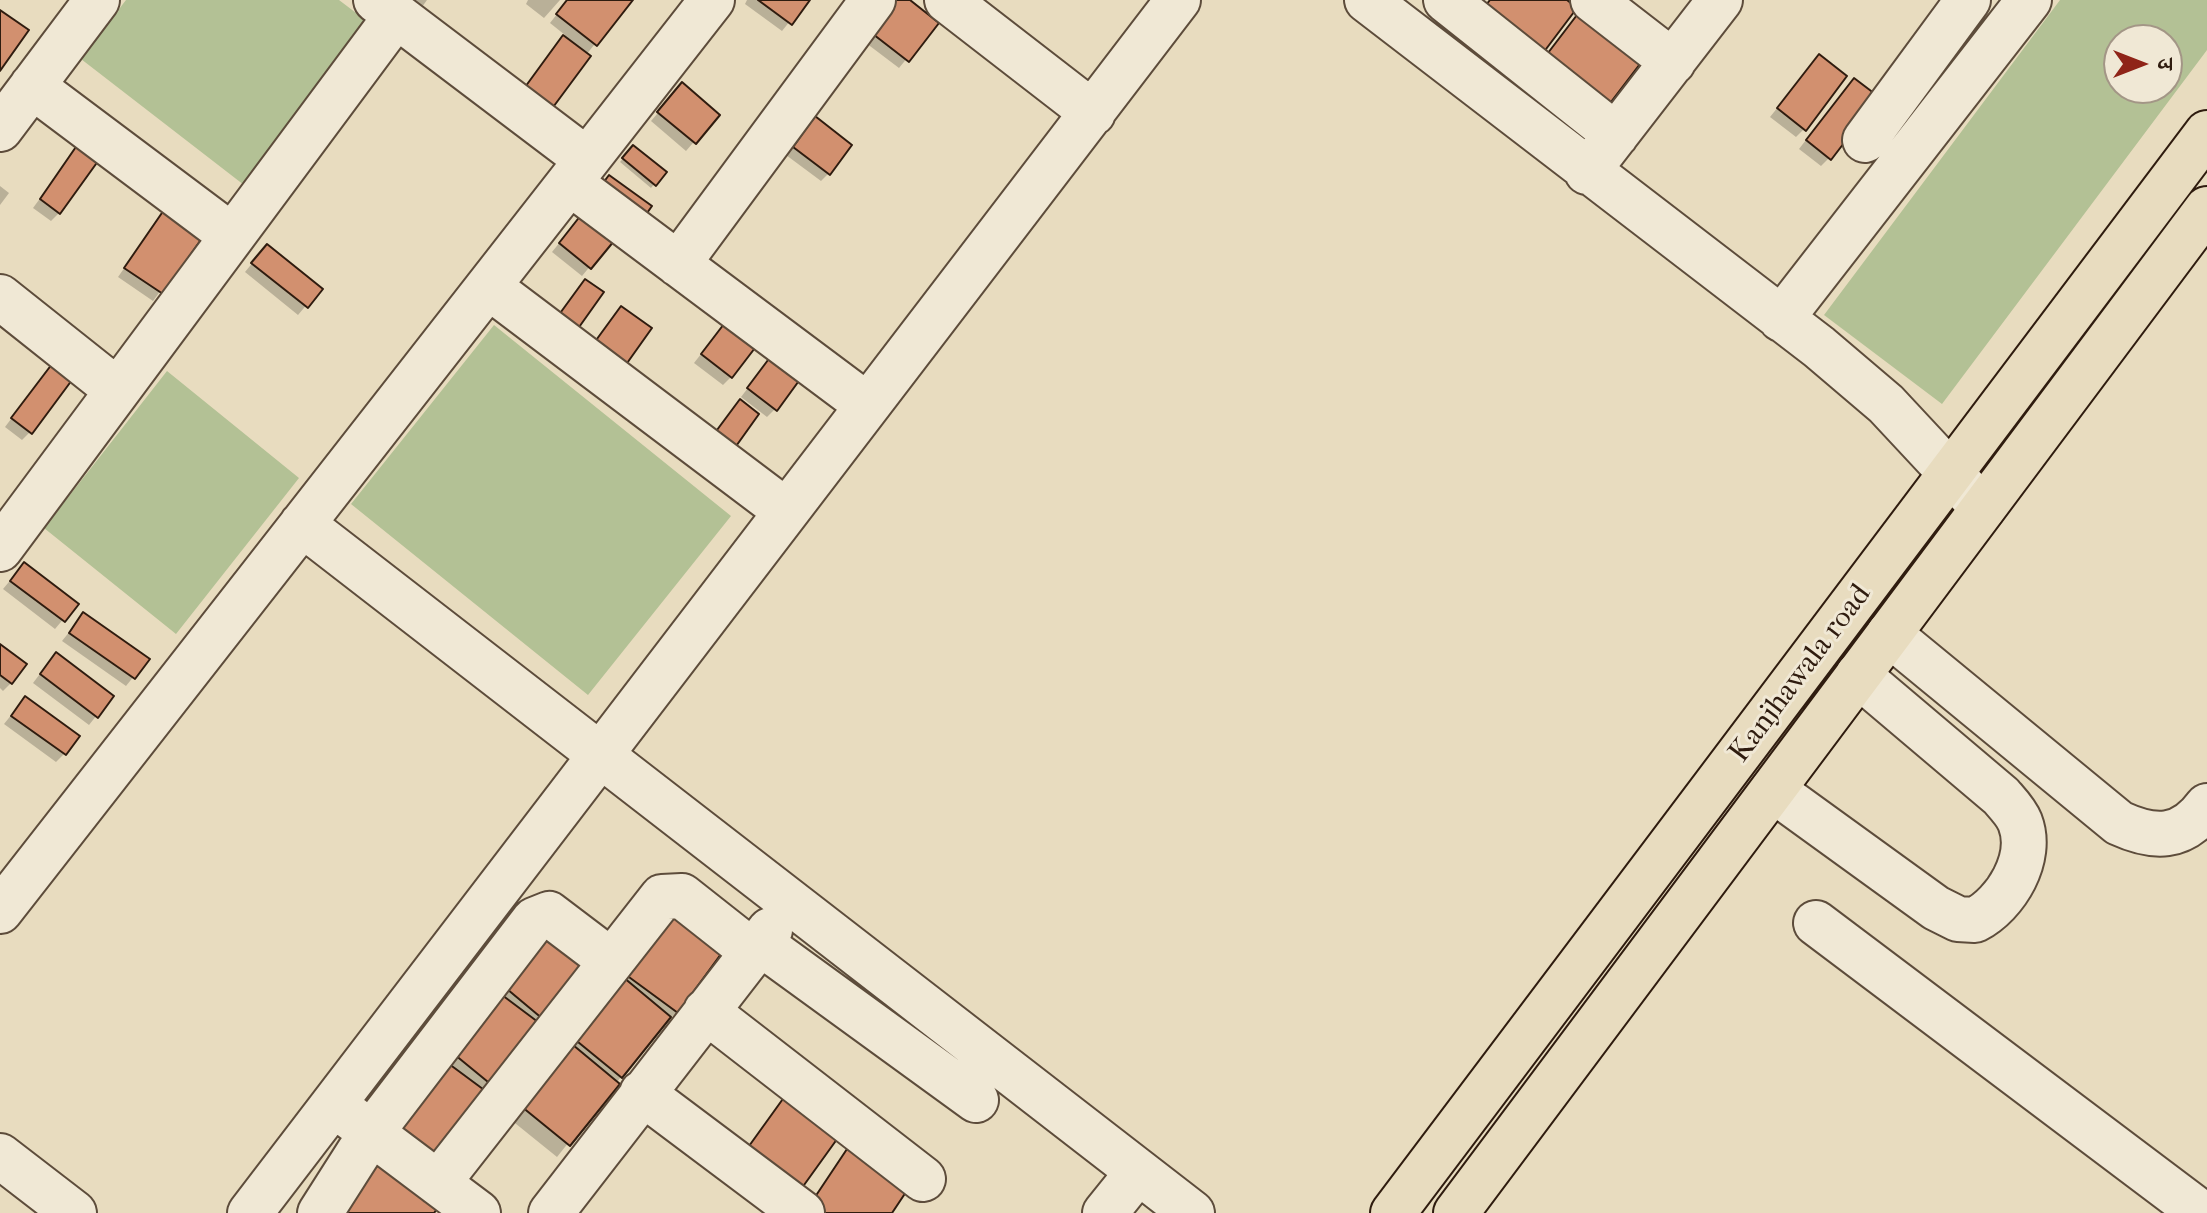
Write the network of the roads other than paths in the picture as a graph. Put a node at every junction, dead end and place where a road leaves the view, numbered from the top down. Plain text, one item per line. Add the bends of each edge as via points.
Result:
1 (97, 0) edge
2 (712, 0) edge
3 (873, 0) edge
4 (947, 0) edge
5 (1367, 0) edge
6 (1446, 0) edge
7 (1593, 0) edge
8 (1720, 0) edge
9 (1968, 0) edge
10 (2029, 0) edge
11 (1167, 4) edge
12 (386, 8) edge
13 (1673, 62) junction
14 (32, 86) junction
15 (1093, 113) junction
16 (0, 129) edge
17 (2207, 133) edge
18 (1616, 135) junction
19 (1865, 140) dead end
20 (578, 171) junction
21 (1587, 172) junction
22 (2207, 209) edge
23 (232, 236) junction
24 (678, 264) junction
25 (489, 287) junction
26 (0, 297) edge
27 (1781, 319) junction
28 (117, 390) junction
29 (867, 405) junction
30 (1952, 473) junction
31 (1983, 508) junction
32 (786, 511) junction
33 (302, 524) junction
34 (0, 549) edge
35 (1889, 634) junction
36 (1858, 675) junction
37 (601, 754) junction
38 (1773, 790) junction
39 (2207, 806) edge
40 (791, 902) junction
41 (0, 911) edge
42 (1816, 923) dead end
43 (757, 947) junction
44 (611, 961) junction
45 (706, 1011) junction
46 (642, 1093) junction
47 (976, 1100) dead end
48 (334, 1104) junction
49 (371, 1133) junction
50 (0, 1156) edge
51 (1138, 1172) junction
52 (923, 1179) dead end
53 (438, 1183) junction
54 (800, 1212) edge
55 (74, 1213) edge
56 (250, 1213) edge
57 (320, 1213) edge
58 (478, 1213) edge
59 (551, 1213) edge
60 (1105, 1213) edge
61 (1192, 1213) edge
62 (1393, 1213) edge
63 (1456, 1213) edge
64 (2201, 1213) edge

1 - 14 street
2 - 20 street
3 - 24 street
4 - 15 street
5 - 21 street
6 - 18 street
7 - 13 street
8 - 13 street
9 - 19 street
10 - 27 street
11 - 15 street
12 - 20 street
12 - 23 street
13 - 18 street
14 - 16 street
14 - 23 street
15 - 29 street
17 - 30 main road, Kanjhawala road
18 - 21 street
20 - 24 street
20 - 25 street
21 - 27 street
22 - 31 main road, Kanjhawala road
23 - 28 street
24 - 29 street
25 - 32 street
25 - 33 street
26 - 28 street
27 - 30 street via 1886,404
28 - 34 street
29 - 32 street
30 - 31 street
30 - 62 main road, Kanjhawala road
31 - 35 main road, Kanjhawala road
32 - 37 street
33 - 37 street
33 - 41 street
35 - 36 main road, Kanjhawala road
35 - 39 street via 2119,823 2144,834 2164,835 2186,827
36 - 38 main road, Kanjhawala road
36 - 38 street via 2013,811 2021,824 2022,849 2001,900 1975,920 1947,913
37 - 40 street
37 - 48 street
38 - 63 main road, Kanjhawala road
40 - 43 street
40 - 51 street
42 - 64 street
43 - 44 street via 682,896 671,894 662,897
43 - 45 street
43 - 47 street
44 - 49 street via 549,914 541,915
44 - 53 street
45 - 46 street
45 - 52 street
46 - 54 street
46 - 59 street
48 - 49 street
48 - 56 street
49 - 53 street
49 - 57 street
50 - 55 street
51 - 60 street
51 - 61 street
53 - 58 street

